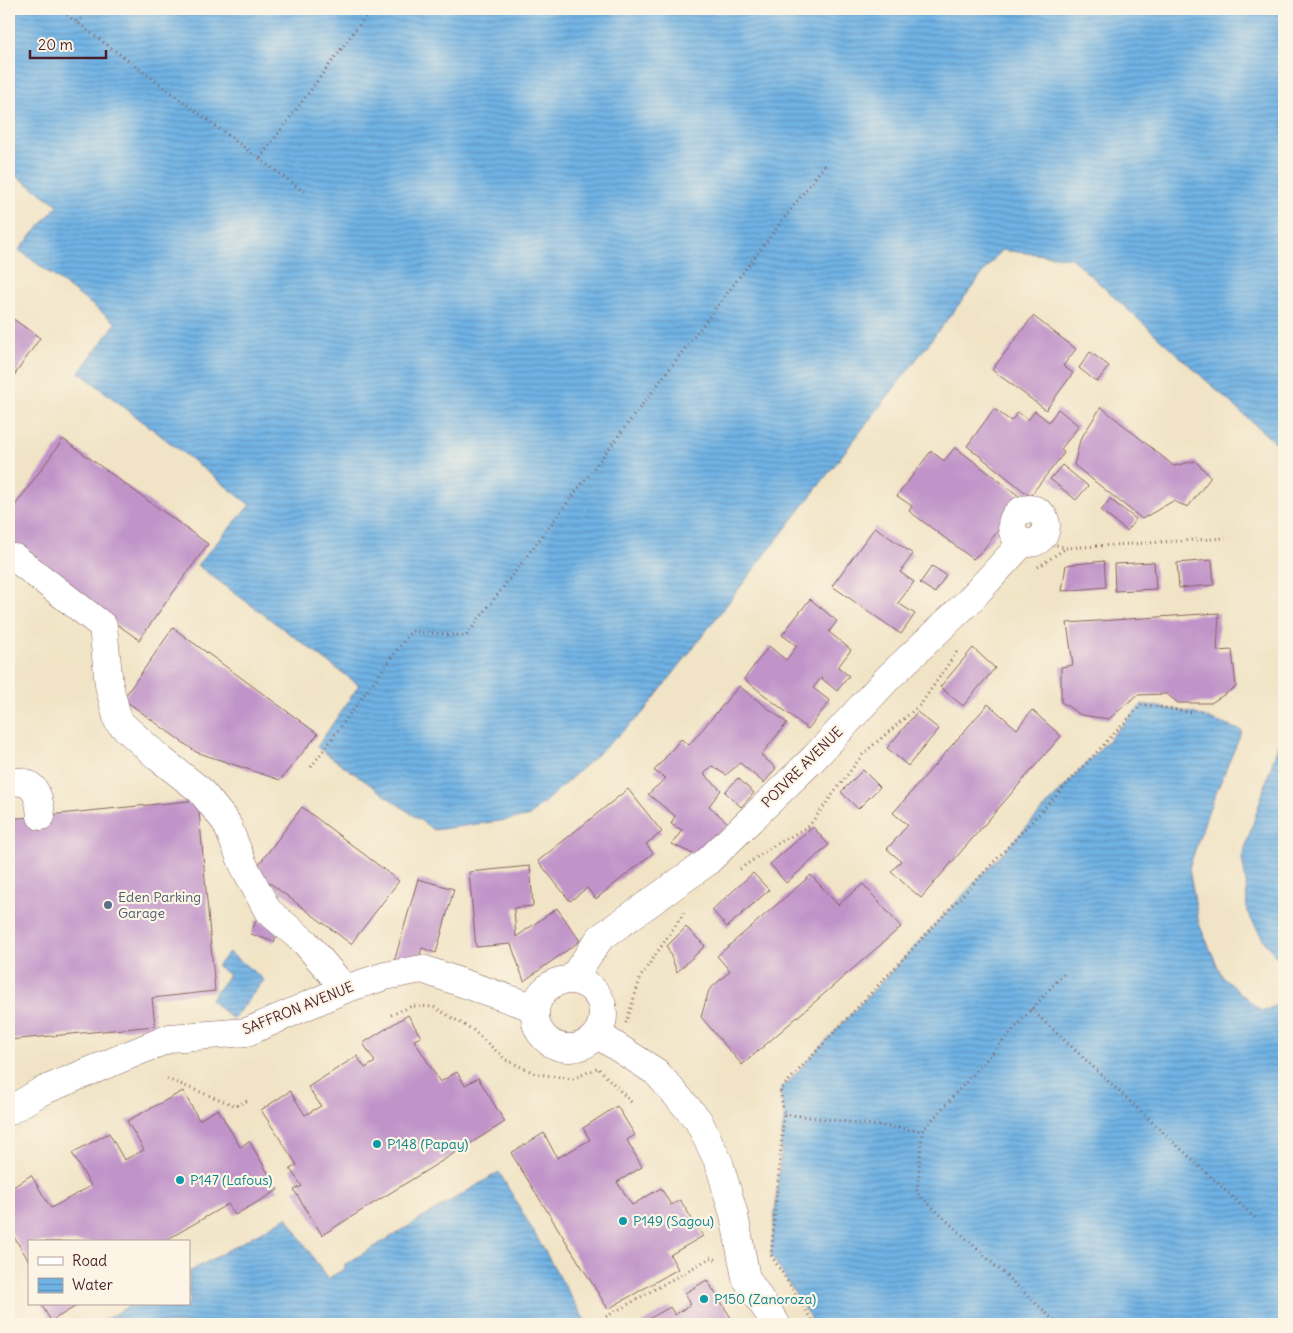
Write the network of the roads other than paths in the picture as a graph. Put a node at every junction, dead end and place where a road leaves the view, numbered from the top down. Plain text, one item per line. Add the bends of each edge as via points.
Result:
1 (1031, 541) road end
2 (15, 558) dead end
3 (9, 782) edge
4 (41, 816) dead end
5 (572, 979) junction
6 (345, 989) junction
7 (535, 1008) junction
8 (606, 1039) junction
9 (9, 1111) edge
10 (776, 1324) edge

1 - 5 street, POIVRE AVENUE via 888,678 814,758 706,863 600,938
2 - 6 street via 103,626 109,685 118,721 200,790 226,822 243,864 268,911 305,942
3 - 4 street via 24,783 33,789 40,798
5 - 7 street via 562,980 544,990
5 - 8 street via 582,981 598,995 603,1004
6 - 7 street, SAFFRON AVENUE via 385,976 422,969
6 - 9 street, SAFFRON AVENUE via 247,1032 170,1038 40,1092
7 - 8 street via 539,1030 556,1046 579,1047
8 - 10 street via 656,1072 698,1120 719,1163 734,1215 746,1278

